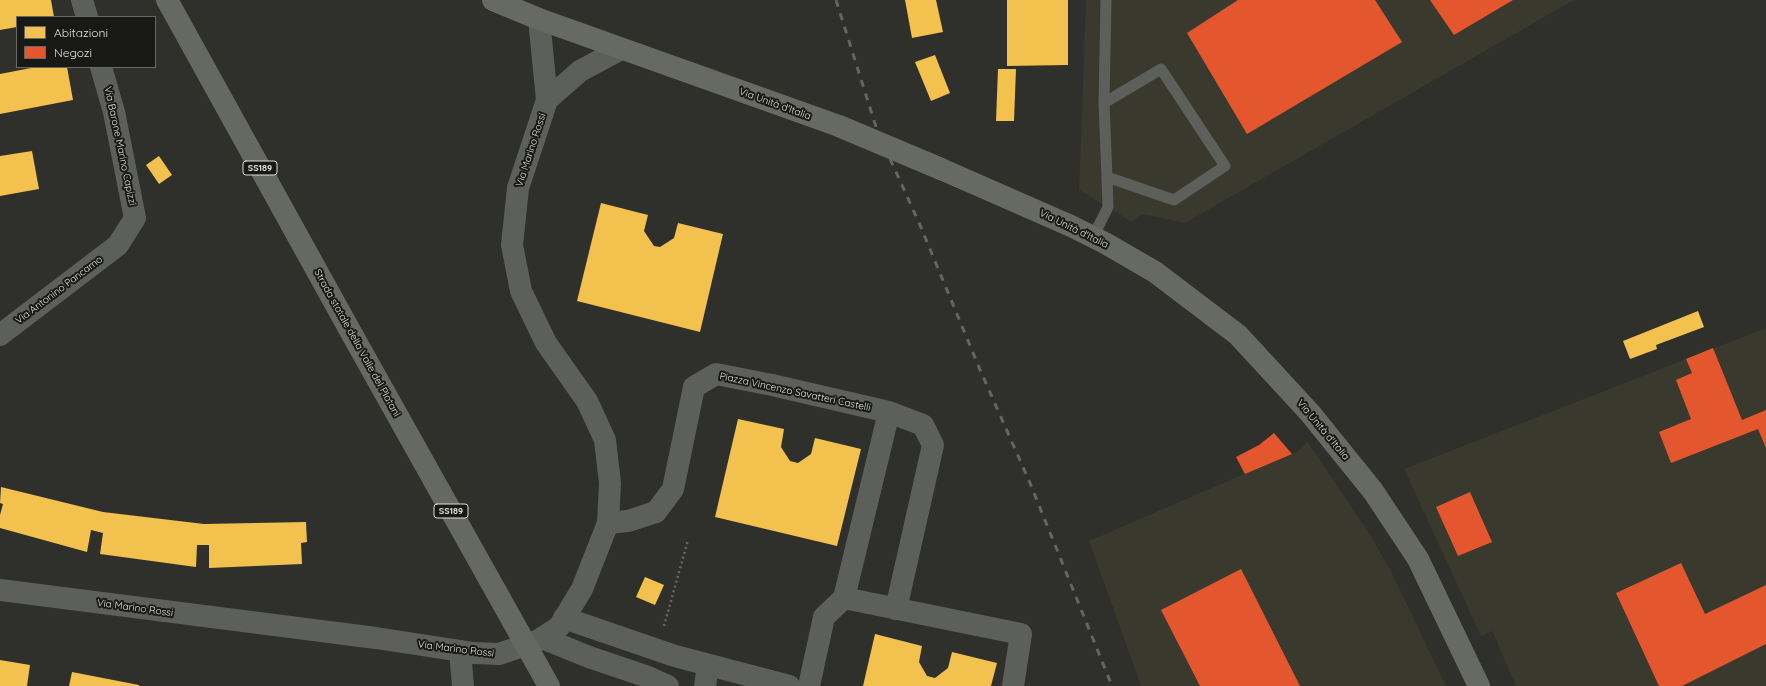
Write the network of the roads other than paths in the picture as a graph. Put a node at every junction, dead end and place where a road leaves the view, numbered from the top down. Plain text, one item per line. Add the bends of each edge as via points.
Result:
1 (82, 0) edge
2 (167, 0) edge
3 (493, 0) edge
4 (1106, 0) edge
5 (87, 16) edge
6 (539, 19) junction
7 (621, 49) junction
8 (101, 68) edge
9 (547, 100) junction
10 (1104, 103) junction
11 (1107, 177) junction
12 (1094, 237) junction
13 (118, 244) joint
14 (0, 335) edge
15 (889, 412) junction
16 (608, 523) junction
17 (0, 590) edge
18 (844, 598) junction
19 (896, 609) junction
20 (564, 618) junction
21 (542, 638) junction
22 (460, 651) junction
23 (707, 676) edge
24 (463, 686) edge
25 (549, 686) edge
26 (668, 686) edge
27 (789, 686) edge
28 (809, 686) edge
29 (1013, 686) edge
30 (1479, 686) edge

1 - 5 street
2 - 25 main road, Strada statale della Valle del Platani / SS189, bridge
3 - 6 street, Via Unità d'Italia
4 - 10 lane
6 - 7 street, Via Unità d'Italia
6 - 9 street, Via Marino Rossi
7 - 9 street, Via Marino Rossi via 580,71
7 - 12 street, Via Unità d'Italia, bridge via 839,126
8 - 13 street, Via Barone Marino Capizzi via 114,112 135,218
9 - 16 street, Via Marino Rossi via 518,188 512,245 521,292 546,343 587,401 605,440 610,482
10 - 11 lane
10 - 11 lane via 1161,69 1225,166 1174,200
11 - 12 lane via 1108,207
12 - 30 street, Via Unità d'Italia via 1155,272 1238,335 1310,413 1373,491 1418,559
13 - 14 street, Via Antonino Pancamo
15 - 16 street, Piazza Vincenzo Savatteri Castelli via 716,374 694,387 673,488 656,512 628,521
15 - 18 street
15 - 19 street, Piazza Vincenzo Savatteri Castelli via 923,425 933,445
16 - 20 street, Via Marino Rossi via 582,590
17 - 22 street, Via Marino Rossi
18 - 19 street
18 - 28 street via 824,617
19 - 29 street via 1021,634
20 - 21 street, Via Marino Rossi via 559,627
20 - 23 street via 657,650
21 - 22 street, Via Marino Rossi via 499,654
21 - 26 street
22 - 24 street
23 - 27 street

